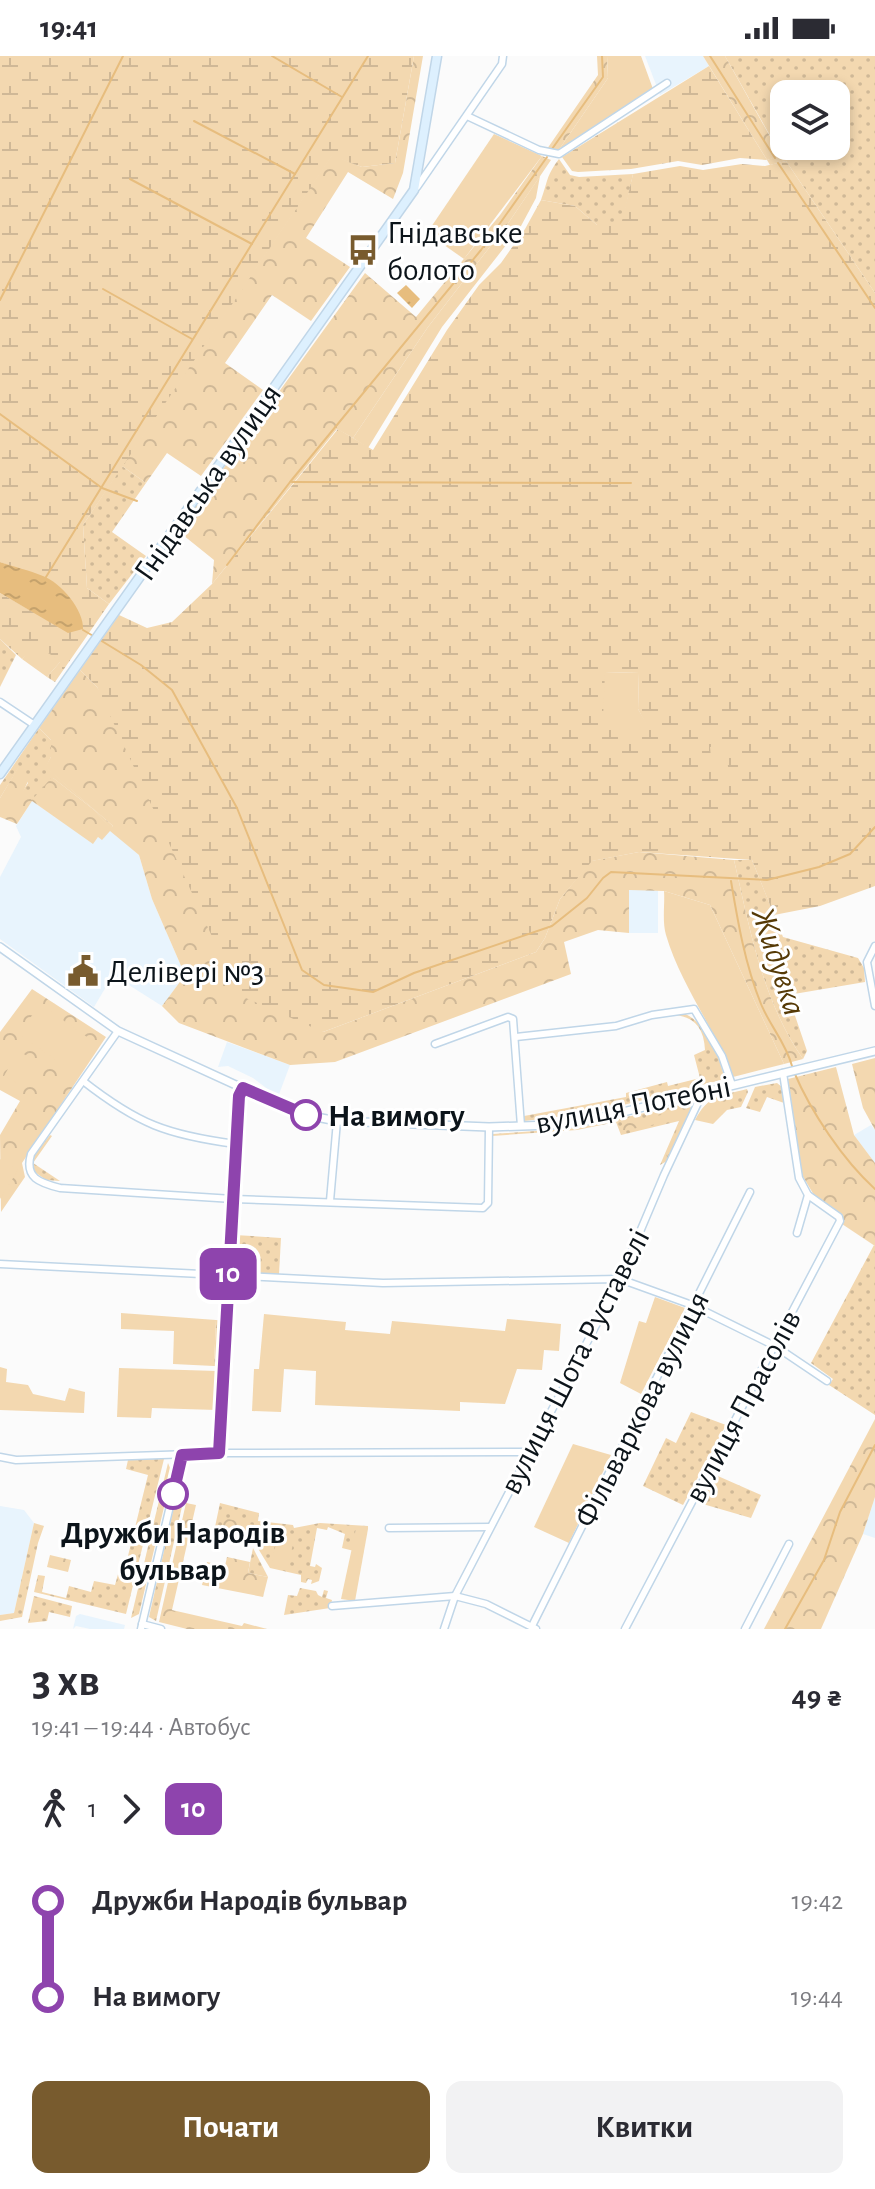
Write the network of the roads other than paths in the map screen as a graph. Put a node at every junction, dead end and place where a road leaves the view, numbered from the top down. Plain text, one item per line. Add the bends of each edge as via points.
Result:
1 (437, 56) edge
2 (503, 56) edge
3 (667, 83) dead end
4 (467, 116) junction
5 (414, 190) junction
6 (0, 702) edge
7 (33, 724) junction
8 (0, 774) edge
9 (875, 946) edge
10 (0, 947) edge
11 (875, 1006) edge
12 (118, 1031) junction
13 (516, 1037) junction
14 (435, 1044) dead end
15 (875, 1051) edge
16 (786, 1073) junction
17 (83, 1081) junction
18 (732, 1085) junction
19 (243, 1088) junction
20 (703, 1092) junction
21 (337, 1121) junction
22 (521, 1126) junction
23 (489, 1127) junction
24 (236, 1144) junction
25 (750, 1192) dead end
26 (808, 1195) junction
27 (233, 1199) junction
28 (330, 1201) junction
29 (797, 1233) dead end
30 (0, 1264) edge
31 (228, 1276) junction
32 (620, 1279) junction
33 (692, 1305) junction
34 (775, 1346) junction
35 (827, 1381) dead end
36 (530, 1452) junction
37 (219, 1453) junction
38 (182, 1455) junction
39 (0, 1457) edge
40 (490, 1527) junction
41 (389, 1528) dead end
42 (789, 1544) dead end
43 (455, 1596) junction
44 (332, 1606) dead end
45 (142, 1627) edge
46 (534, 1628) edge
47 (161, 1629) edge
48 (444, 1629) edge
49 (625, 1629) edge
50 (745, 1629) edge

1 - 5 main road, Гнідавська вулиця
2 - 4 street, Гнідавська вулиця
3 - 4 street via 559,154
4 - 5 street, Гнідавська вулиця
5 - 7 main road, Гнідавська вулиця
6 - 7 street
7 - 8 main road, Гнідавська вулиця
9 - 11 street via 867,962
10 - 12 street, вулиця Потебні
12 - 17 street
12 - 19 street, вулиця Потебні
13 - 14 street via 510,1017
13 - 18 street via 616,1026 694,1009 722,1056
13 - 22 street
15 - 16 street, вулиця Потебні
16 - 18 street, вулиця Потебні
16 - 26 street via 799,1178
17 - 24 street via 151,1126
17 - 27 street via 31,1154 28,1165 35,1178 60,1188
18 - 20 street, вулиця Потебні
19 - 21 street, вулиця Потебні via 286,1108
19 - 24 street
20 - 22 street, вулиця Потебні via 590,1120
20 - 32 street, вулиця Шота Руставелі
21 - 23 street, вулиця Потебні
21 - 28 street
22 - 23 street, вулиця Потебні
23 - 28 street via 488,1203 483,1208
24 - 27 street
25 - 33 street, Фільваркова вулиця
26 - 29 street
26 - 34 street, вулиця Прасолів via 840,1221
27 - 28 street
27 - 31 street
30 - 31 street
31 - 32 street via 383,1283
31 - 37 street
32 - 33 street
32 - 36 street, вулиця Шота Руставелі
33 - 34 street
33 - 46 street, Фільваркова вулиця
34 - 35 street
34 - 49 street, вулиця Прасолів
36 - 37 street
36 - 40 street, вулиця Шота Руставелі
37 - 38 street
38 - 39 street
38 - 45 street
40 - 41 street
40 - 43 street, вулиця Шота Руставелі
42 - 50 street
43 - 44 street
43 - 46 street via 486,1604
43 - 48 street, вулиця Шота Руставелі
45 - 47 street

